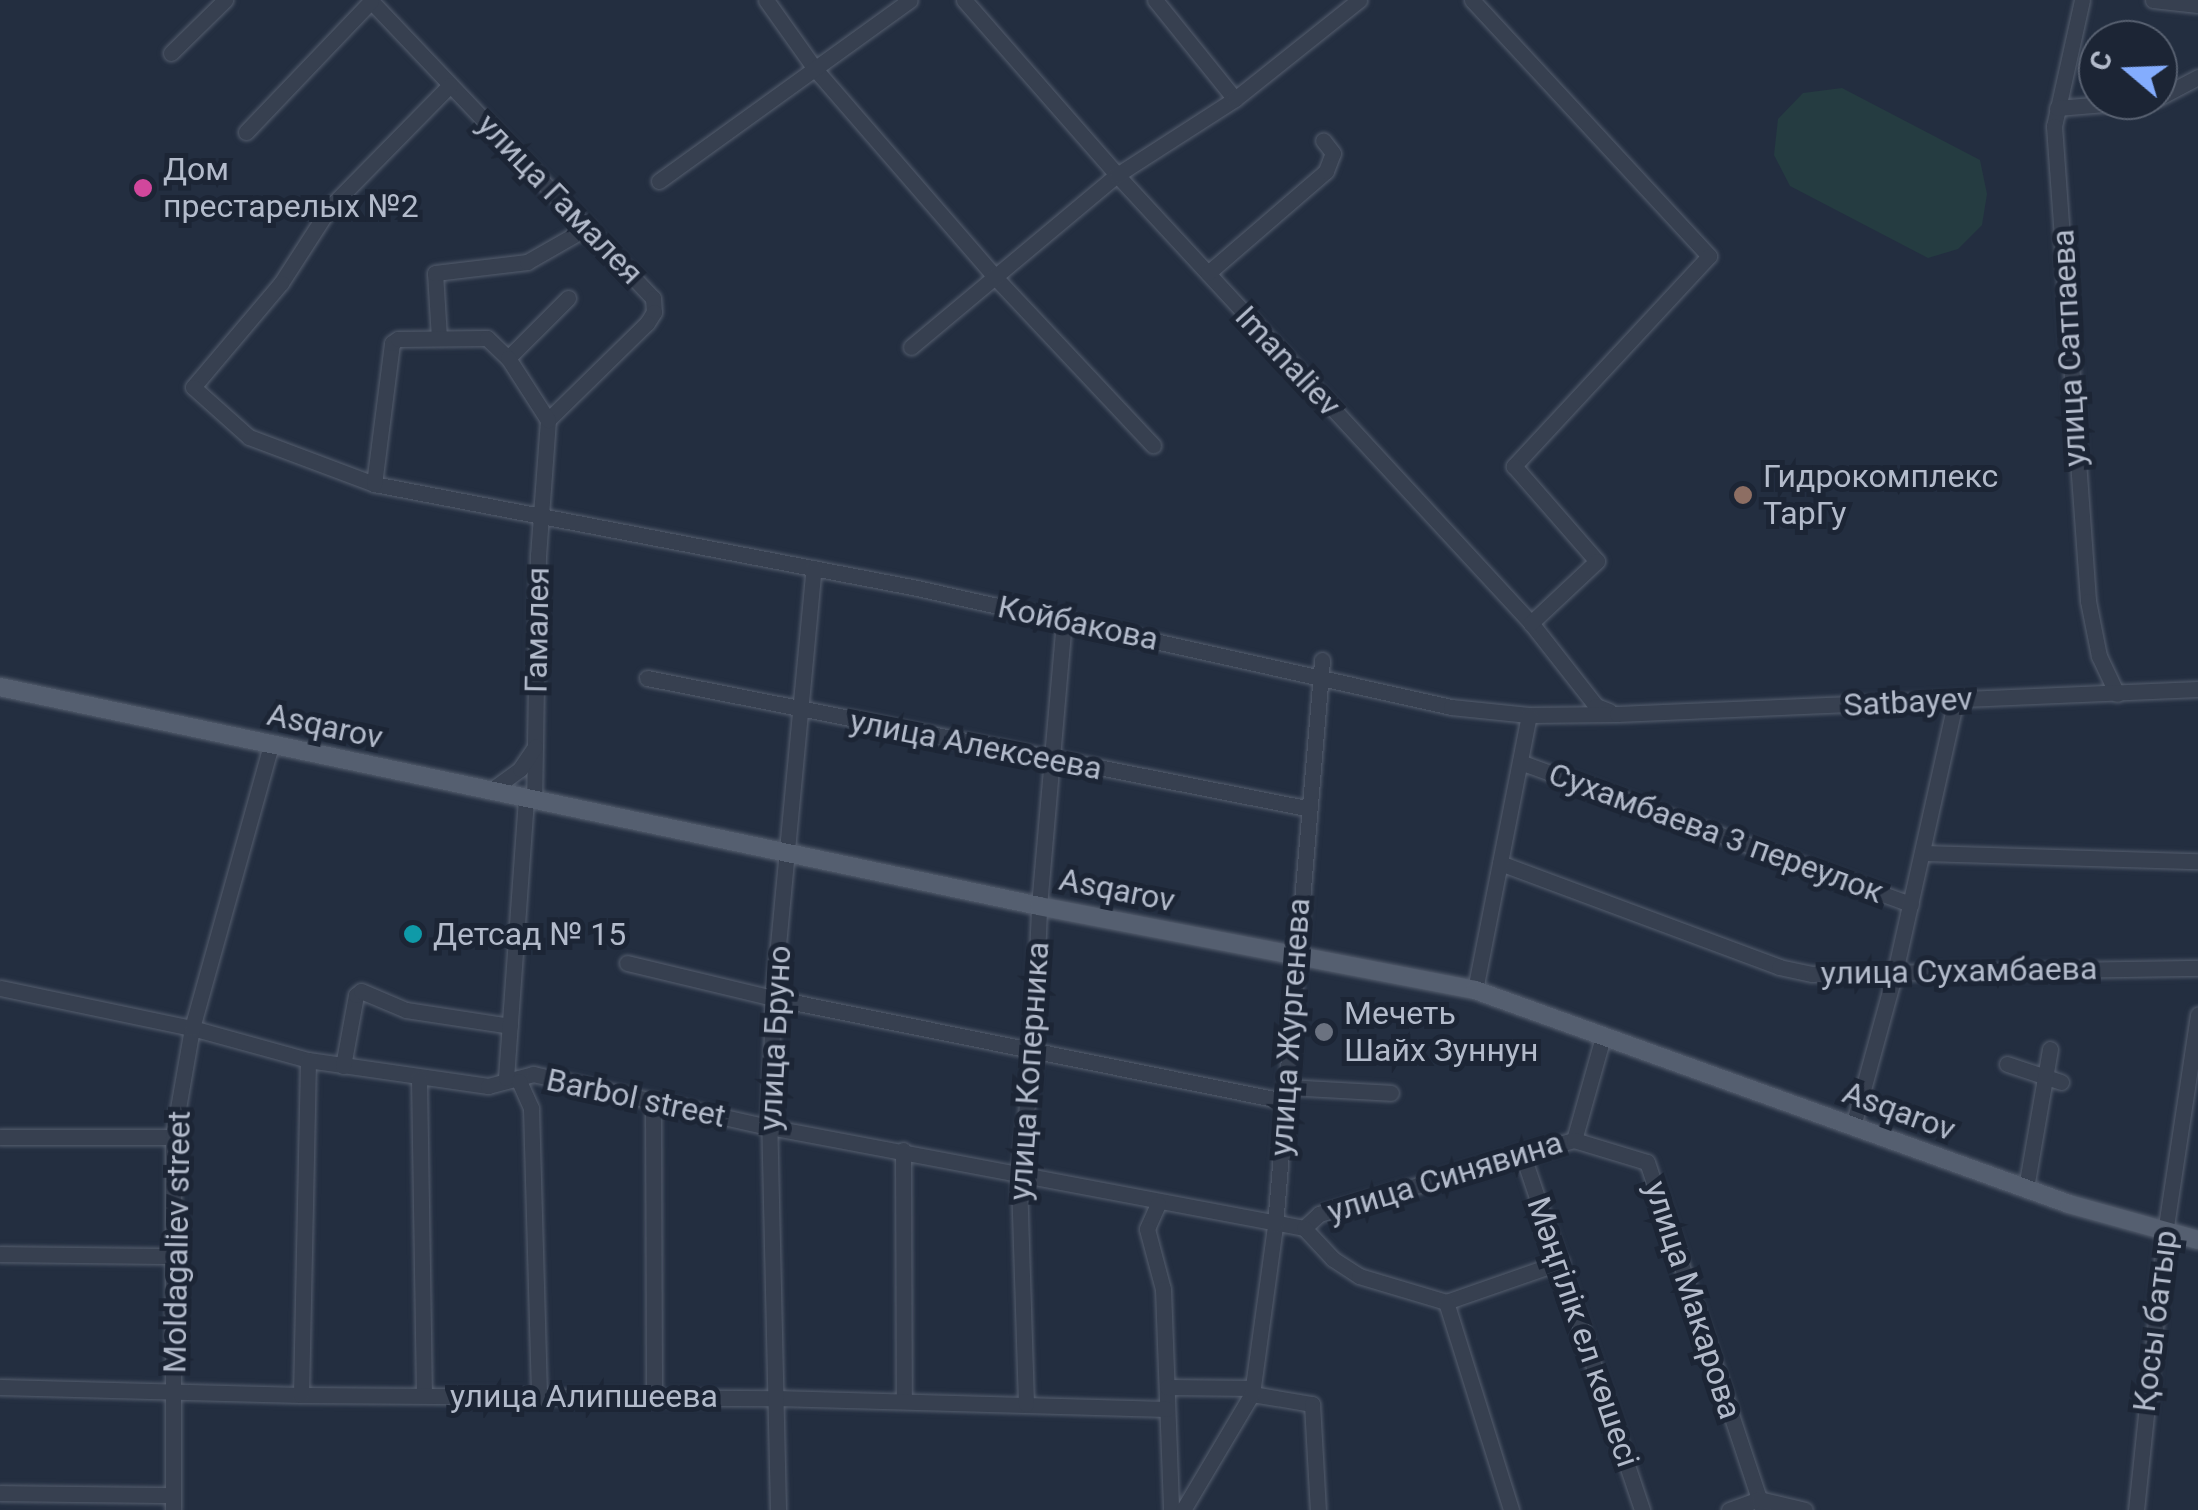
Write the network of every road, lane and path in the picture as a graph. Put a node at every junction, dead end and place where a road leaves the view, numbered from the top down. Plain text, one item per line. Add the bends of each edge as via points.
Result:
1 (225, 0) edge
2 (371, 0) edge
3 (766, 0) edge
4 (910, 0) edge
5 (964, 0) edge
6 (1155, 0) edge
7 (1328, 0) edge
8 (1360, 0) edge
9 (1472, 0) edge
10 (2082, 0) edge
11 (2154, 0) edge
12 (2198, 4) edge
13 (1341, 14) junction
14 (171, 53) dead end
15 (816, 70) junction
16 (450, 84) junction
17 (1236, 98) junction
18 (2078, 106) edge
19 (2057, 108) junction
20 (246, 132) dead end
21 (1324, 140) dead end
22 (1116, 175) junction
23 (659, 181) dead end
24 (588, 227) junction
25 (1208, 273) junction
26 (996, 277) junction
27 (568, 298) dead end
28 (439, 338) junction
29 (910, 347) dead end
30 (508, 358) junction
31 (548, 420) junction
32 (1152, 444) dead end
33 (374, 484) junction
34 (541, 512) junction
35 (814, 568) junction
36 (1064, 619) junction
37 (1531, 623) junction
38 (1322, 660) dead end
39 (647, 678) dead end
40 (1322, 678) junction
41 (0, 687) edge
42 (2198, 689) edge
43 (2117, 694) junction
44 (1956, 700) junction
45 (802, 710) junction
46 (1617, 714) junction
47 (1529, 715) junction
48 (271, 746) junction
49 (535, 746) junction
50 (1052, 761) junction
51 (1520, 762) junction
52 (490, 791) junction
53 (530, 799) junction
54 (1306, 808) junction
55 (1923, 853) junction
56 (789, 854) junction
57 (2198, 861) edge
58 (1500, 864) junction
59 (1912, 904) junction
60 (1039, 906) junction
61 (1297, 956) junction
62 (627, 963) dead end
63 (2198, 968) edge
64 (1895, 972) junction
65 (0, 988) edge
66 (1475, 990) junction
67 (773, 998) junction
68 (2198, 1014) edge
69 (510, 1026) junction
70 (192, 1028) junction
71 (1603, 1037) junction
72 (2050, 1049) dead end
73 (1033, 1052) junction
74 (308, 1060) junction
75 (2008, 1064) dead end
76 (344, 1066) junction
77 (420, 1078) junction
78 (512, 1080) junction
79 (2053, 1080) junction
80 (1391, 1093) dead end
81 (1285, 1094) junction
82 (653, 1100) junction
83 (1853, 1126) junction
84 (769, 1127) junction
85 (0, 1137) edge
86 (173, 1137) junction
87 (1574, 1140) junction
88 (903, 1150) junction
89 (1522, 1154) junction
90 (1019, 1176) junction
91 (2026, 1188) junction
92 (1158, 1204) junction
93 (1276, 1225) junction
94 (1304, 1228) junction
95 (2164, 1234) junction
96 (2198, 1240) edge
97 (0, 1254) edge
98 (175, 1256) junction
99 (1561, 1262) junction
100 (1446, 1302) junction
101 (0, 1387) edge
102 (1166, 1387) junction
103 (1252, 1391) junction
104 (173, 1392) junction
105 (301, 1395) junction
106 (424, 1395) junction
107 (538, 1396) junction
108 (654, 1397) junction
109 (776, 1398) junction
110 (904, 1401) junction
111 (1026, 1404) junction
112 (1167, 1408) junction
113 (0, 1493) edge
114 (173, 1502) edge
115 (1761, 1504) edge
116 (778, 1510) edge
117 (1172, 1510) edge
118 (1183, 1510) edge
119 (1318, 1510) edge
120 (1512, 1510) edge
121 (1642, 1510) edge
122 (1729, 1510) edge
123 (1804, 1510) edge
124 (2136, 1510) edge

1 - 14 street
2 - 16 street, улица Гамалея
2 - 20 street
3 - 15 street
4 - 15 street
5 - 22 street, Imanaliev
6 - 17 street
7 - 13 street
8 - 13 street
9 - 37 street via 1709,256 1514,466 1598,561
10 - 19 street, улица Сатпаева
11 - 12 street
13 - 17 street
15 - 23 street
15 - 26 street
16 - 24 street, улица Гамалея
16 - 33 street, Койбакова via 330,207 282,283 193,387 249,437
17 - 22 street
18 - 19 street
19 - 43 street, улица Сатпаева via 2088,601 2099,656
21 - 25 street via 1333,153 1326,171
22 - 25 street, Imanaliev
22 - 26 street
24 - 28 street via 527,262 435,273
24 - 31 street, улица Гамалея via 653,298 654,312
25 - 37 street, Imanaliev
26 - 29 street
26 - 32 street
27 - 30 street
28 - 30 street via 484,337
28 - 33 street via 392,343
30 - 31 street
31 - 34 street
33 - 34 street, Койбакова
34 - 35 street, Койбакова
34 - 49 street, Гамалея
35 - 36 street, Койбакова
35 - 45 street, улица Бруно
36 - 40 street, Койбакова
36 - 50 street, улица Коперника
37 - 46 street, Imanaliev via 1596,706
38 - 40 street, улица Жургенева
39 - 45 street, улица Алексеева
40 - 47 street, Койбакова via 1451,708
40 - 54 street, улица Жургенева
41 - 48 main road, Asqarov
42 - 43 street, Satbayev
43 - 44 street, Satbayev
44 - 46 street, Satbayev
44 - 55 street
45 - 50 street, улица Алексеева
45 - 56 street, улица Бруно
46 - 47 street, Койбакова
47 - 51 street
48 - 52 main road, Asqarov
48 - 70 street, Moldagaliev street
49 - 52 street via 520,769
49 - 53 street, Гамалея
50 - 54 street, улица Алексеева
50 - 60 street, улица Коперника
51 - 58 street
51 - 59 street, Сухамбаева 3 переулок
52 - 53 main road, Asqarov
53 - 56 main road, Asqarov
53 - 69 street
54 - 61 street, улица Жургенева
55 - 57 street, Сухамбаева 3 переулок
55 - 59 street
56 - 60 main road, Asqarov
56 - 67 street, улица Бруно
58 - 64 street, улица Сухамбаева via 1796,972
58 - 66 street
59 - 64 street
60 - 61 main road, Asqarov
60 - 73 street, улица Коперника
61 - 66 main road, Asqarov
61 - 81 street, улица Жургенева
62 - 67 street
63 - 64 street, улица Сухамбаева
64 - 83 street
65 - 70 street, Barbol street
66 - 71 main road, Asqarov
67 - 73 street
67 - 84 street, улица Бруно
68 - 95 street, Қосы батыр
69 - 76 street via 406,1010 361,991
69 - 78 street
70 - 74 street, Barbol street
70 - 86 street, Moldagaliev street
71 - 83 main road, Asqarov
71 - 87 street, улица Синявина
72 - 79 street
73 - 81 street
73 - 90 street, улица Коперника
74 - 76 street, Barbol street
74 - 105 street
75 - 79 street
76 - 77 street, Barbol street
77 - 78 street, Barbol street via 488,1086
77 - 106 street
78 - 82 street, Barbol street via 533,1074
78 - 107 street via 531,1108
79 - 91 street
80 - 81 street
81 - 93 street, улица Жургенева
82 - 84 street, Barbol street
82 - 108 street
83 - 91 main road, Asqarov
84 - 88 street, Barbol street
84 - 109 street, улица Бруно
85 - 86 street
86 - 98 street, Moldagaliev street
87 - 89 street, улица Синявина
87 - 115 street, улица Макарова via 1647,1162
88 - 90 street, Barbol street
88 - 110 street
89 - 94 street, улица Синявина via 1319,1214
89 - 99 street, Мәңгілік ел көшесі
90 - 92 street, Barbol street
90 - 111 street, улица Коперника
91 - 95 main road, Asqarov
92 - 93 street, Barbol street
92 - 102 street via 1147,1229 1163,1289
93 - 94 street, улица Синявина
93 - 103 street, улица Жургенева
94 - 100 street via 1360,1276
95 - 96 main road, Asqarov
95 - 124 street, Қосы батыр
97 - 98 street
98 - 104 street, Moldagaliev street
99 - 100 street
99 - 121 street, Мәңгілік ел көшесі
100 - 120 street
101 - 104 street, улица Алипшеева
102 - 103 street
102 - 112 street
103 - 118 street
103 - 119 street via 1312,1404
104 - 105 street, улица Алипшеева
104 - 114 street, Moldagaliev street
105 - 106 street, улица Алипшеева
106 - 107 street, улица Алипшеева
107 - 108 street, улица Алипшеева
108 - 109 street, улица Алипшеева
109 - 110 street, улица Алипшеева
109 - 116 street, улица Бруно
110 - 111 street, улица Алипшеева
111 - 112 street, улица Алипшеева
112 - 117 street
113 - 114 street
115 - 122 street
115 - 123 street

